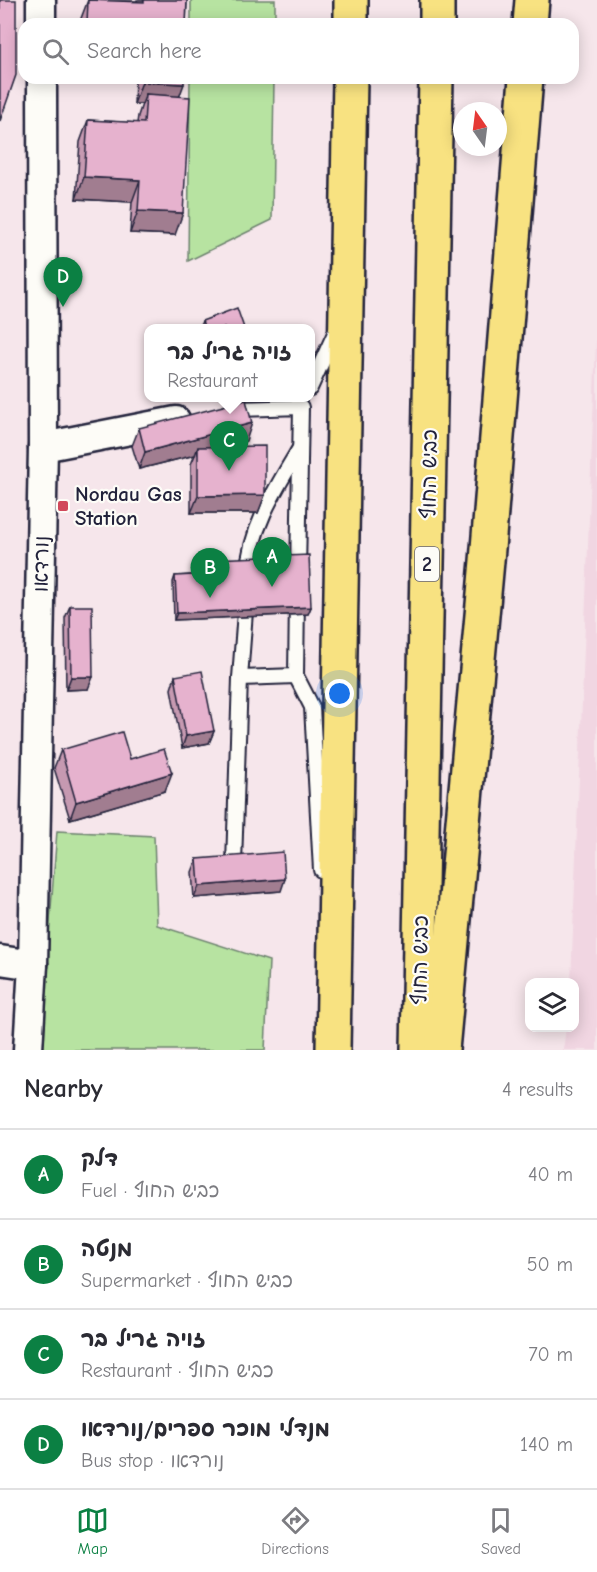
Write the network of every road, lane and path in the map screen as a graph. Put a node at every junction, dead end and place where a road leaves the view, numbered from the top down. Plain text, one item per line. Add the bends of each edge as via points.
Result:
1 (41, 0) edge
2 (351, 0) edge
3 (437, 0) edge
4 (532, 0) edge
5 (41, 18) edge
6 (351, 18) edge
7 (436, 18) edge
8 (530, 18) edge
9 (42, 84) edge
10 (350, 84) edge
11 (436, 84) edge
12 (526, 84) edge
13 (346, 310) junction
14 (315, 377) edge
15 (303, 402) edge
16 (218, 412) joint
17 (43, 447) junction
18 (300, 448) junction
19 (296, 676) junction
20 (240, 678) junction
21 (234, 864) edge
22 (0, 960) edge
23 (33, 965) junction
24 (28, 1050) edge
25 (332, 1050) edge
26 (418, 1050) edge
27 (442, 1050) edge

1 - 5 street
2 - 6 highway
3 - 7 highway
4 - 8 highway
9 - 17 street, נורדאו
10 - 13 highway
11 - 26 highway, כביש החוף / 2
12 - 27 highway
13 - 14 lane
13 - 25 highway
15 - 16 lane
15 - 18 lane
16 - 17 street
17 - 23 street, נורדאו
18 - 19 lane
18 - 20 lane via 268,501 249,553
19 - 20 lane
19 - 25 lane via 312,707
20 - 21 lane
22 - 23 street
23 - 24 street, נורדאו

